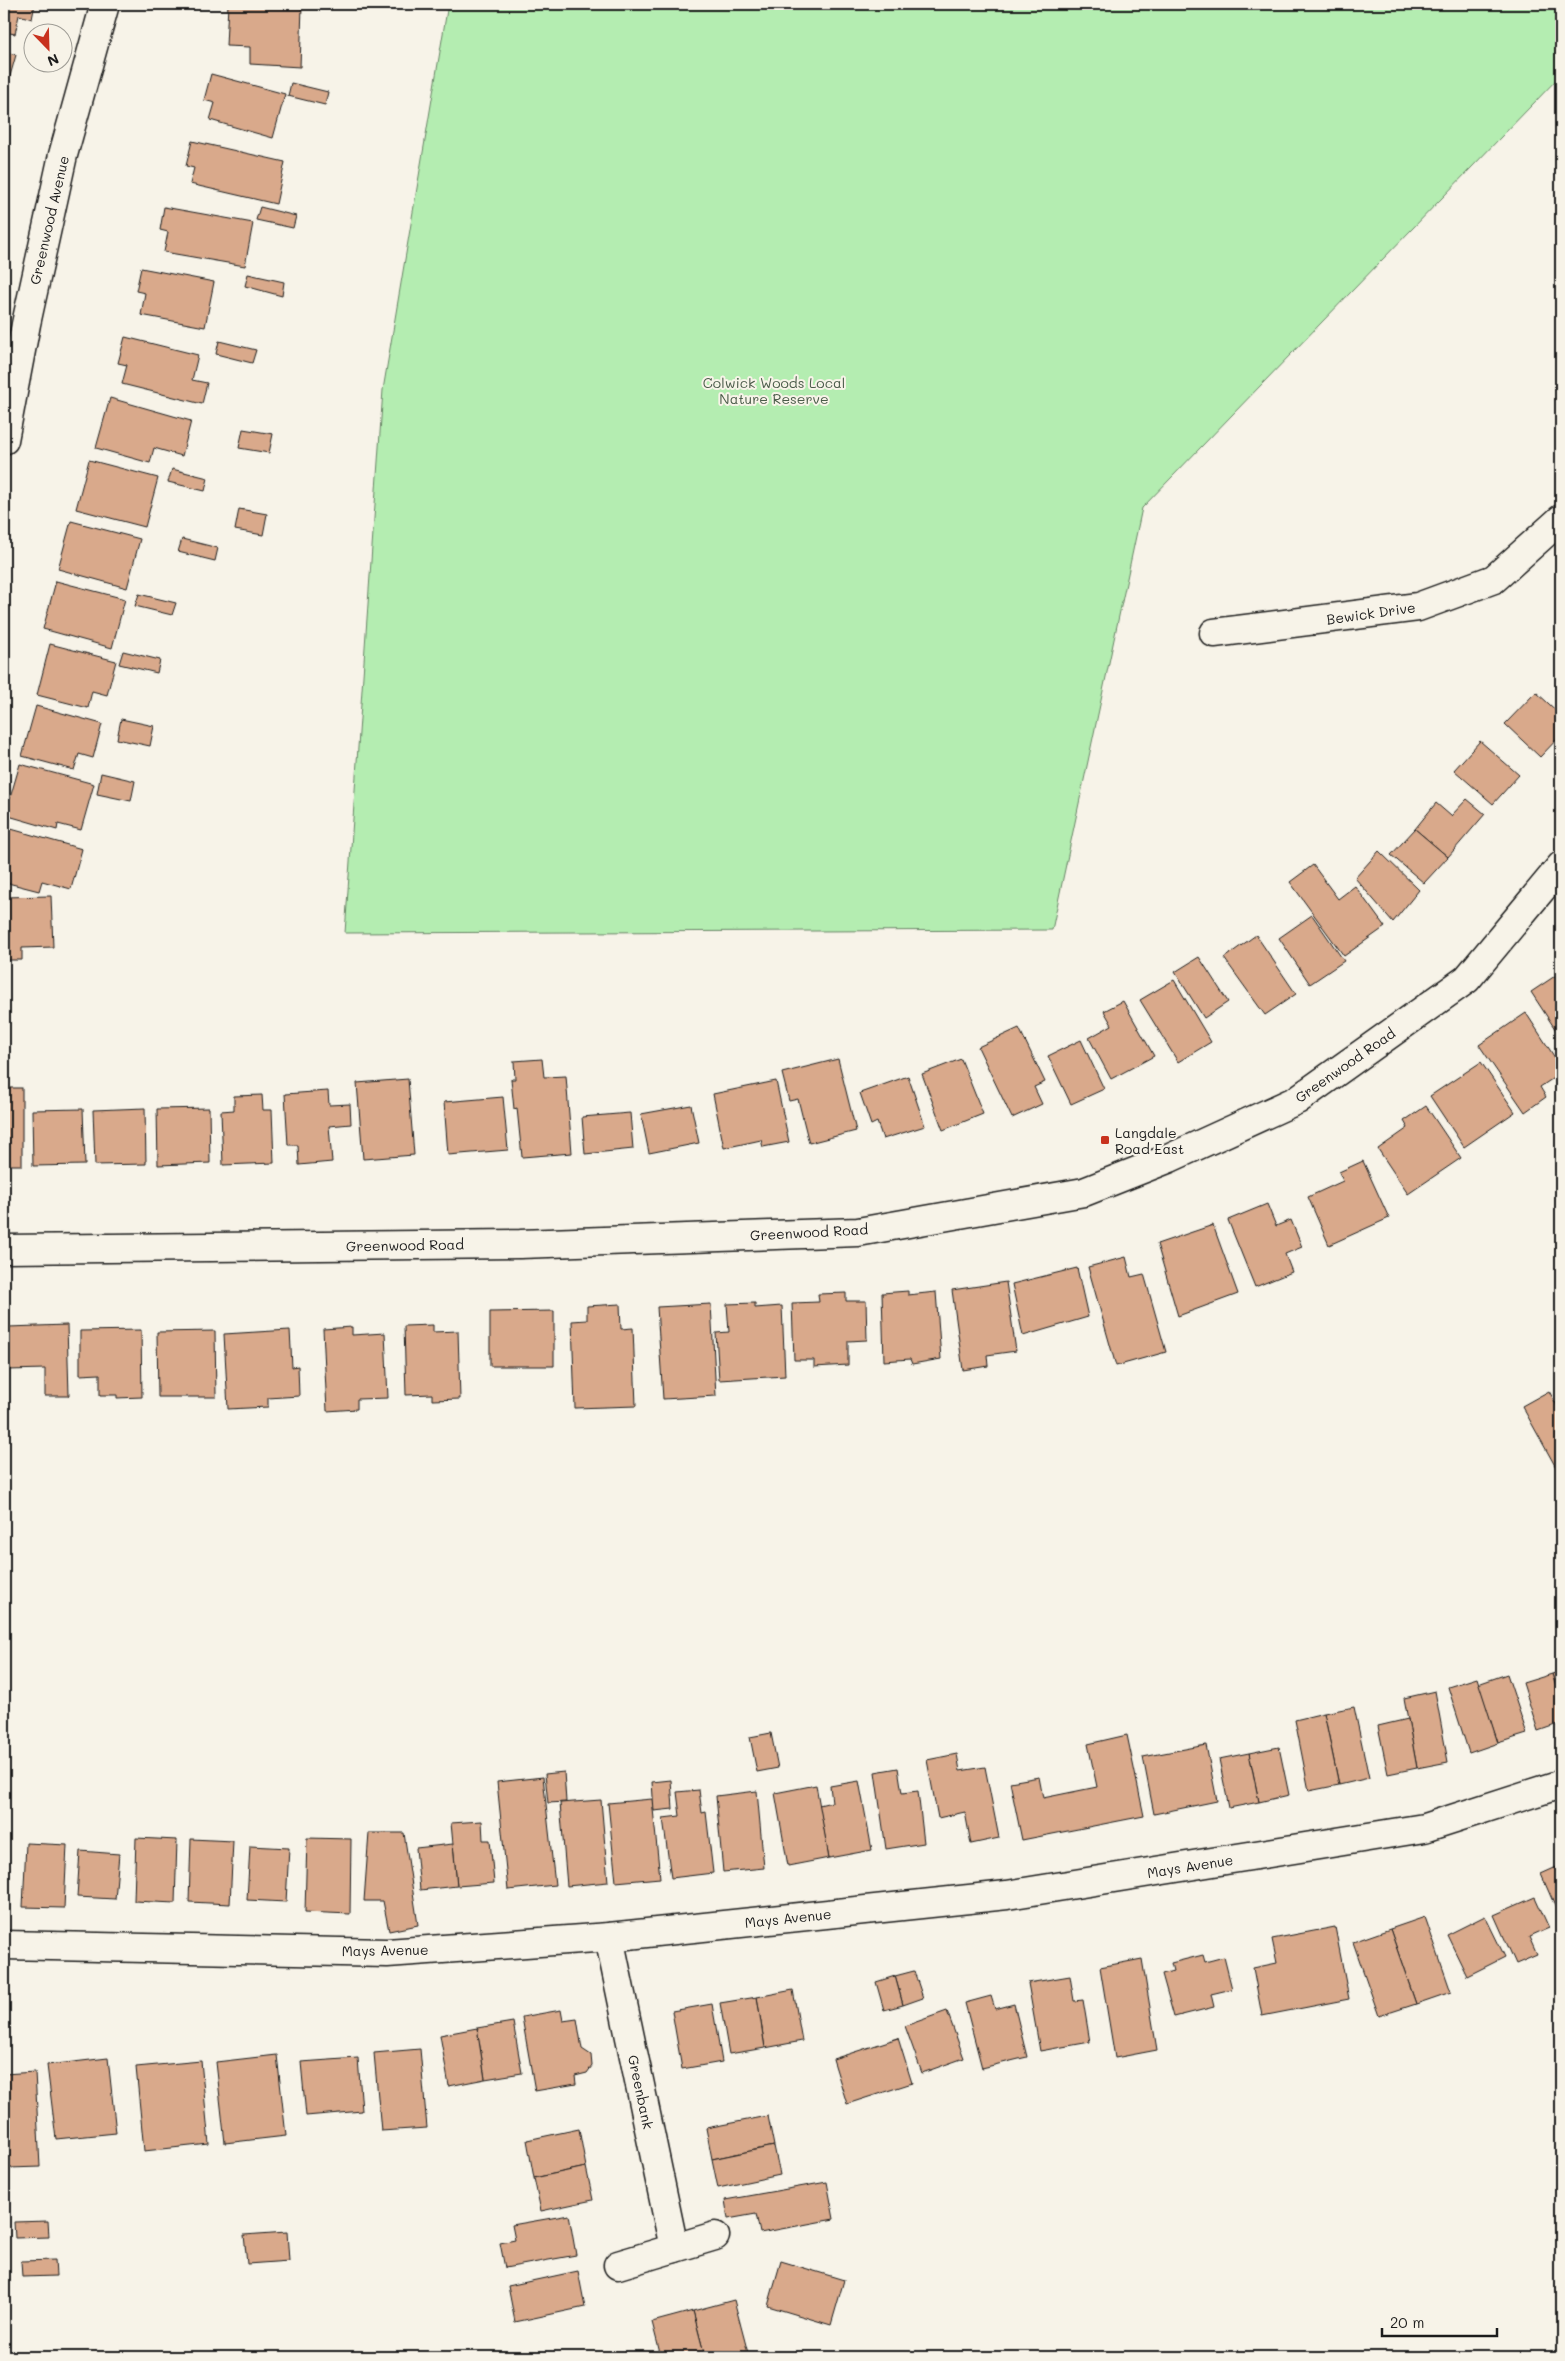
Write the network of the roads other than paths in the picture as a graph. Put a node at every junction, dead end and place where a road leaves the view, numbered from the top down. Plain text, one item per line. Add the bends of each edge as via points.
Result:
1 (106, 4) edge
2 (4, 440) edge
3 (1561, 519) edge
4 (1214, 633) dead end
5 (1561, 866) edge
6 (4, 1249) edge
7 (1561, 1784) edge
8 (609, 1937) junction
9 (4, 1945) edge
10 (715, 2236) dead end
11 (674, 2248) junction
12 (618, 2265) dead end

1 - 2 street, Greenwood Avenue via 63,155
3 - 4 street, Bewick Drive via 1494,579 1418,607
5 - 6 street, Greenwood Road via 1466,979 1297,1100 1170,1158 1084,1192 858,1232 520,1244
7 - 8 street, Mays Avenue via 1424,1828 1007,1896
8 - 9 street, Mays Avenue via 387,1953
8 - 11 street, Greenbank
10 - 11 street
11 - 12 street

